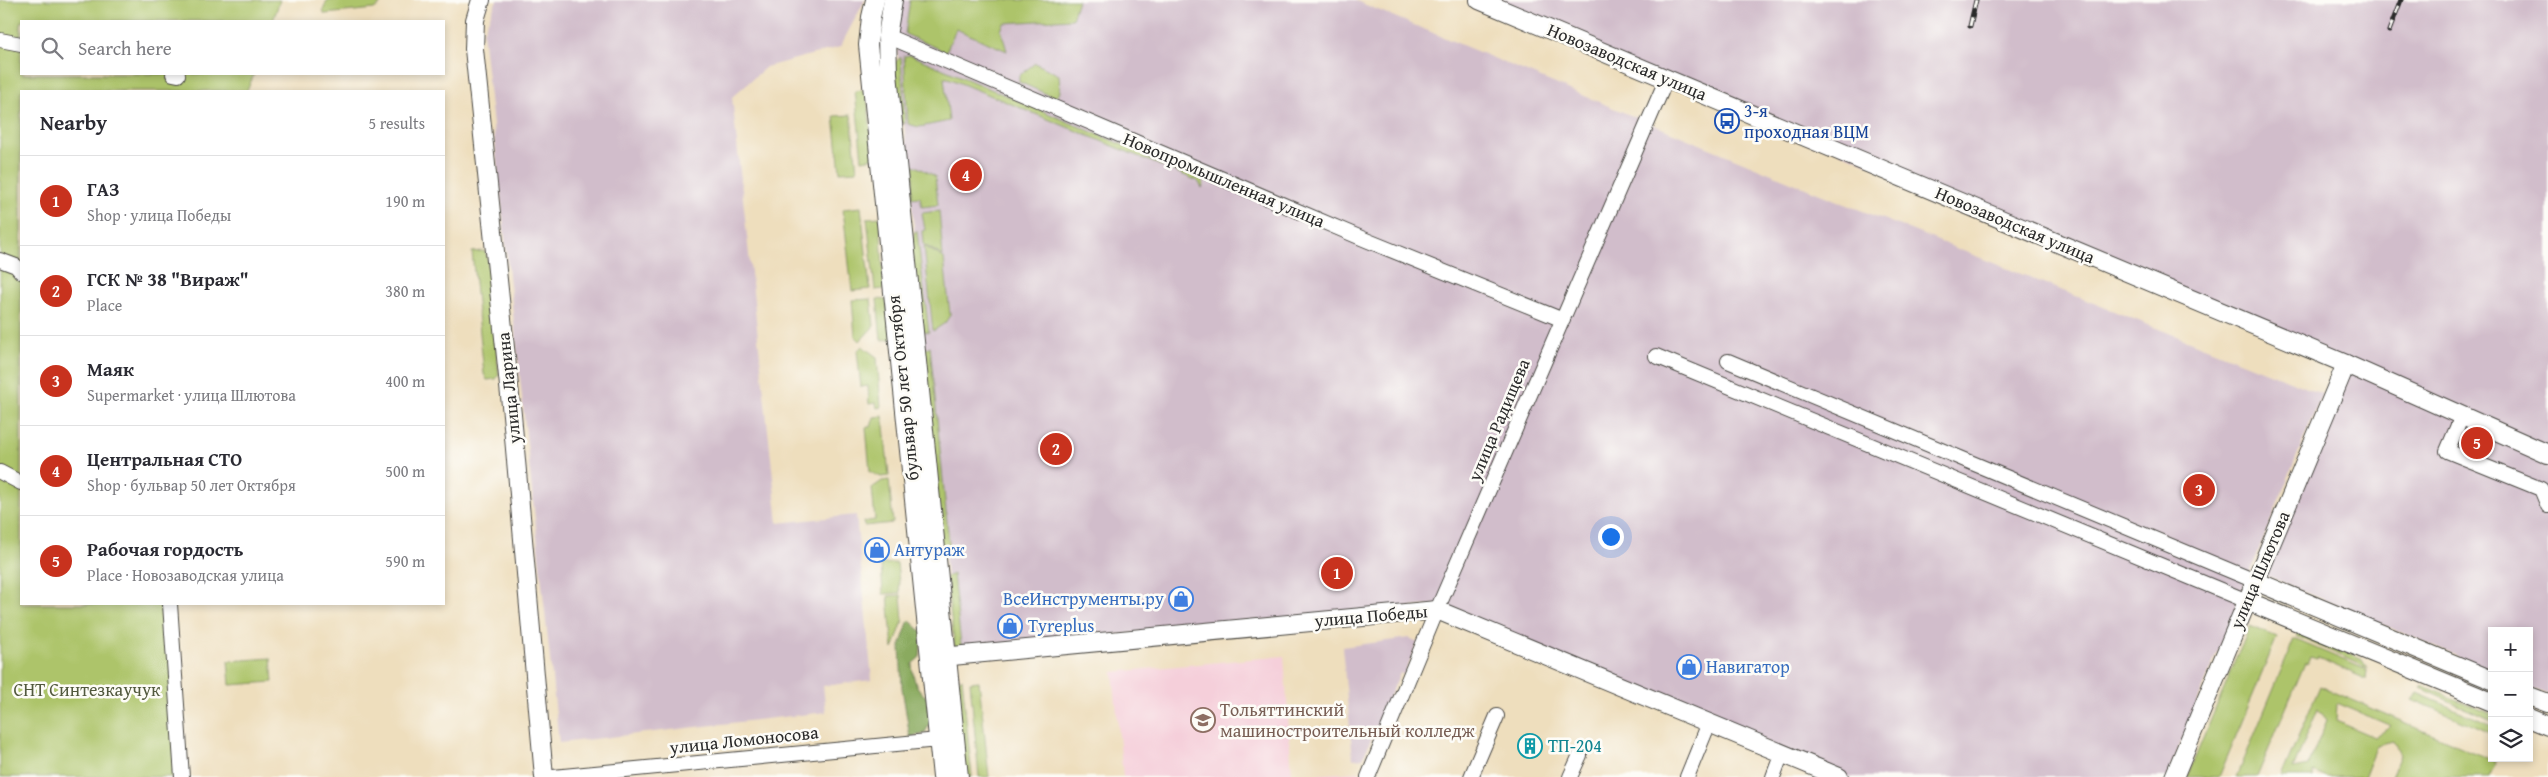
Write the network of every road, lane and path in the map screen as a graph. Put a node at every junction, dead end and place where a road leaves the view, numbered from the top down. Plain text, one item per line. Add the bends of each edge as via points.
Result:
1 (481, 0) edge
2 (875, 0) edge
3 (893, 0) edge
4 (1479, 0) edge
5 (886, 36) junction
6 (0, 40) edge
7 (20, 44) edge
8 (1667, 78) junction
9 (0, 260) edge
10 (20, 271) edge
11 (902, 293) junction
12 (1563, 320) junction
13 (1656, 356) dead end
14 (1728, 361) dead end
15 (2346, 364) junction
16 (2462, 416) junction
17 (2548, 454) edge
18 (0, 472) edge
19 (20, 482) edge
20 (2548, 506) edge
21 (2255, 581) junction
22 (2247, 601) junction
23 (170, 605) edge
24 (1438, 610) junction
25 (939, 658) junction
26 (2488, 678) edge
27 (2533, 698) edge
28 (2488, 700) edge
29 (2548, 704) edge
30 (1497, 716) dead end
31 (2533, 720) edge
32 (1709, 723) junction
33 (2548, 726) edge
34 (938, 740) junction
35 (1782, 753) junction
36 (1580, 755) dead end
37 (182, 777) edge
38 (544, 777) edge
39 (553, 777) edge
40 (942, 777) edge
41 (959, 777) edge
42 (1368, 777) edge
43 (1471, 777) edge
44 (1570, 777) edge
45 (1687, 777) edge
46 (1773, 777) edge
47 (1839, 777) edge
48 (2174, 777) edge

1 - 38 main road, улица Ларина via 475,20 474,49 512,415
2 - 11 main road, бульвар 50 лет Октября via 868,45
3 - 5 main road, бульвар 50 лет Октября
4 - 8 main road, Новозаводская улица
5 - 11 main road, бульвар 50 лет Октября
5 - 12 street, Новопромышленная улица
6 - 7 street
8 - 12 street, улица Радищева
8 - 15 main road, Новозаводская улица
9 - 10 street
11 - 25 main road, бульвар 50 лет Октября
12 - 24 street, улица Радищева
13 - 22 street
14 - 21 street
15 - 16 main road, Новозаводская улица
15 - 21 main road, улица Шлютова
16 - 17 main road, Новозаводская улица
16 - 20 street via 2447,451 2541,490
18 - 19 street
21 - 22 main road, улица Шлютова
21 - 26 main road
22 - 28 main road
22 - 48 main road, улица Шлютова
23 - 37 street
24 - 25 main road, улица Победы
24 - 32 main road, улица Победы
24 - 42 street, улица Радищева
25 - 34 main road, бульвар 50 лет Октября
25 - 41 main road, бульвар 50 лет Октября
27 - 29 main road
30 - 43 street
31 - 33 main road
32 - 35 main road, улица Победы
32 - 45 street
34 - 39 street, улица Ломоносова
34 - 40 main road, бульвар 50 лет Октября
35 - 46 street
35 - 47 main road, улица Победы
36 - 44 street

